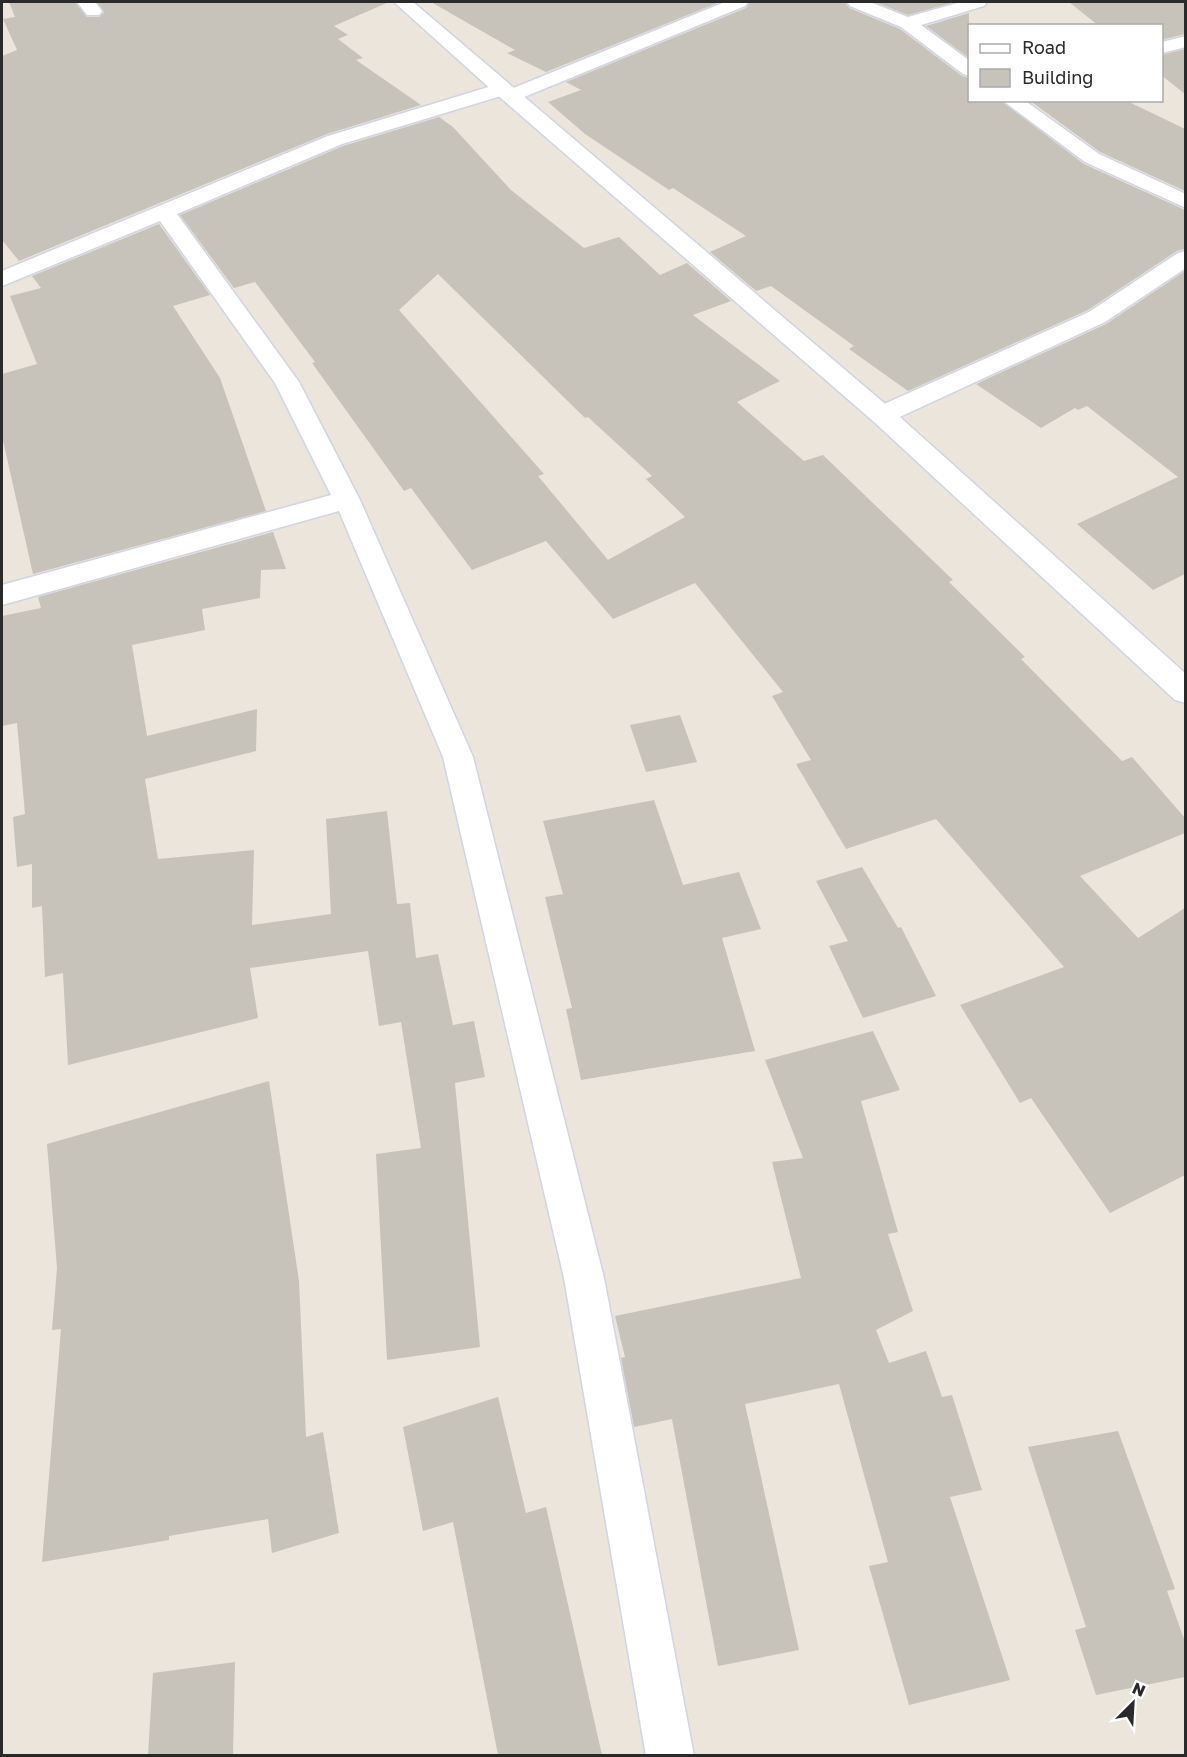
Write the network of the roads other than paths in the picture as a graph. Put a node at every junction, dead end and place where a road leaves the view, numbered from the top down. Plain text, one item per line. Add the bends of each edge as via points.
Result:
1 (403, 2) edge
2 (739, 2) edge
3 (856, 2) edge
4 (978, 2) edge
5 (907, 22) junction
6 (1185, 41) edge
7 (1163, 47) edge
8 (968, 69) edge
9 (506, 93) junction
10 (1014, 102) edge
11 (1185, 202) edge
12 (164, 211) junction
13 (1185, 258) edge
14 (6, 269) edge
15 (882, 415) junction
16 (347, 500) junction
17 (2, 595) edge
18 (1185, 692) edge
19 (670, 1755) edge

1 - 9 street
2 - 9 street
3 - 5 street
4 - 5 street
5 - 8 street
6 - 7 street
9 - 12 street via 335,140
9 - 15 street
10 - 11 street via 1092,158
12 - 14 street
12 - 16 street via 287,382
13 - 15 street via 1097,317
15 - 18 street
16 - 17 street
16 - 19 street via 458,757 584,1278

